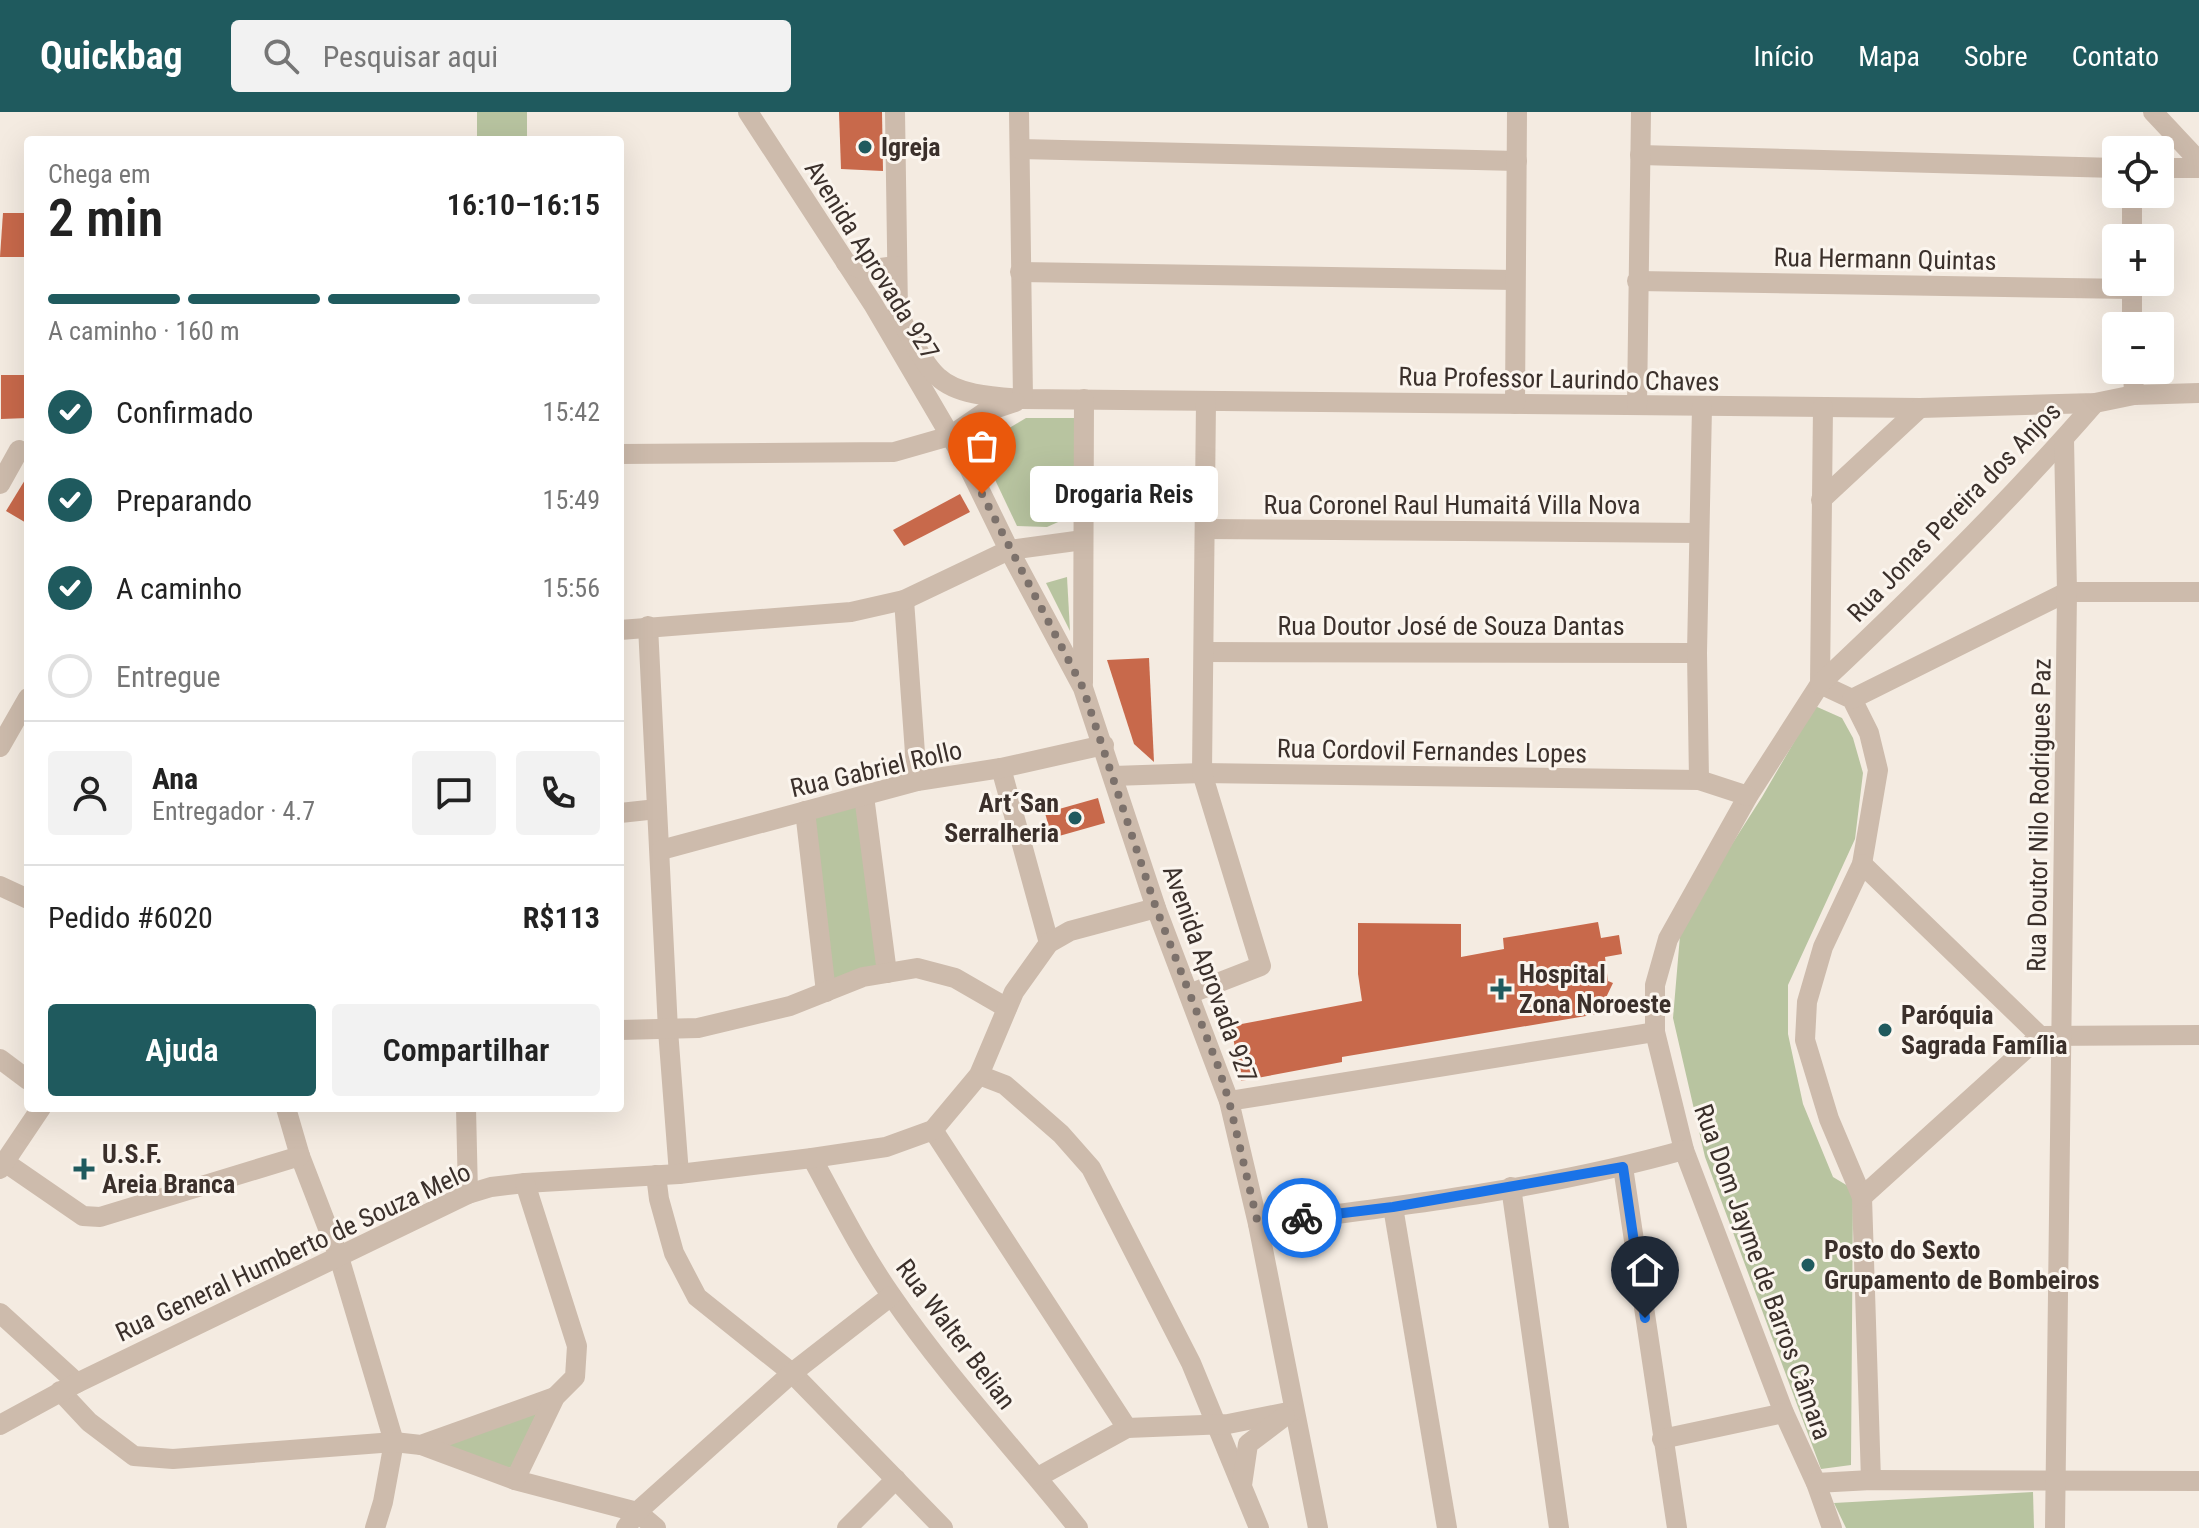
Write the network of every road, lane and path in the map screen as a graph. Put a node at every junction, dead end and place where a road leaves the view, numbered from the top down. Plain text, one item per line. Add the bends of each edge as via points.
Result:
1 (748, 112) edge
2 (895, 112) edge
3 (1019, 112) edge
4 (1517, 112) edge
5 (1641, 112) edge
6 (2153, 112) edge
7 (1020, 149) junction
8 (1640, 155) junction
9 (1517, 161) junction
10 (2199, 161) edge
11 (2102, 168) edge
12 (2174, 168) edge
13 (2199, 168) edge
14 (846, 263) junction
15 (896, 266) junction
16 (1020, 272) junction
17 (1515, 280) junction
18 (1637, 281) junction
19 (2102, 285) edge
20 (2134, 384) edge
21 (2199, 393) edge
22 (2134, 395) junction
23 (1023, 399) junction
24 (1084, 399) junction
25 (1206, 401) junction
26 (2095, 403) junction
27 (1515, 404) junction
28 (1637, 405) junction
29 (1702, 407) junction
30 (1823, 407) junction
31 (1920, 408) junction
32 (950, 436) junction
33 (2064, 439) junction
34 (16, 450) edge
35 (624, 454) edge
36 (0, 484) edge
37 (1821, 500) junction
38 (1205, 529) junction
39 (1698, 533) junction
40 (1083, 540) junction
41 (1009, 550) junction
42 (2067, 592) junction
43 (2199, 592) edge
44 (904, 600) junction
45 (648, 626) junction
46 (624, 629) edge
47 (1204, 652) junction
48 (1697, 653) junction
49 (1820, 684) junction
50 (1083, 688) junction
51 (1852, 699) junction
52 (24, 711) edge
53 (1104, 745) junction
54 (0, 747) edge
55 (1001, 768) junction
56 (1202, 773) junction
57 (1113, 776) junction
58 (1699, 780) junction
59 (917, 781) junction
60 (864, 796) junction
61 (1748, 796) junction
62 (657, 809) junction
63 (805, 811) junction
64 (624, 813) edge
65 (661, 850) junction
66 (1862, 864) junction
67 (0, 886) edge
68 (24, 897) edge
69 (1156, 908) junction
70 (1049, 943) junction
71 (887, 973) junction
72 (826, 992) junction
73 (1189, 994) junction
74 (1007, 1008) junction
75 (624, 1030) edge
76 (668, 1030) junction
77 (1655, 1032) junction
78 (2199, 1035) edge
79 (2040, 1036) junction
80 (2063, 1036) junction
81 (0, 1059) edge
82 (979, 1075) junction
83 (24, 1077) edge
84 (1229, 1101) junction
85 (38, 1112) edge
86 (287, 1112) edge
87 (466, 1112) edge
88 (933, 1130) junction
89 (1684, 1150) junction
90 (300, 1156) junction
91 (812, 1158) junction
92 (3, 1166) edge
93 (1623, 1167) junction
94 (679, 1174) junction
95 (656, 1175) junction
96 (525, 1183) junction
97 (1511, 1187) junction
98 (468, 1194) junction
99 (1862, 1197) junction
100 (1393, 1207) junction
101 (1258, 1224) junction
102 (339, 1257) junction
103 (891, 1296) junction
104 (0, 1313) edge
105 (792, 1373) junction
106 (69, 1387) junction
107 (555, 1397) junction
108 (1292, 1411) junction
109 (1784, 1413) junction
110 (1217, 1424) junction
111 (0, 1425) edge
112 (1127, 1428) junction
113 (1662, 1439) junction
114 (394, 1442) junction
115 (421, 1445) junction
116 (1038, 1477) junction
117 (896, 1479) junction
118 (515, 1480) junction
119 (1871, 1480) junction
120 (2055, 1480) junction
121 (2199, 1481) edge
122 (1816, 1483) junction
123 (1242, 1488) junction
124 (632, 1520) edge
125 (375, 1528) edge
126 (656, 1528) edge
127 (847, 1528) edge
128 (943, 1528) edge
129 (1078, 1528) edge
130 (1259, 1528) edge
131 (1318, 1528) edge
132 (1447, 1528) edge
133 (1559, 1528) edge
134 (1677, 1528) edge
135 (1820, 1528) edge
136 (1832, 1528) edge
137 (2055, 1528) edge

1 - 14 street, Avenida Aprovada 927
2 - 15 street
3 - 7 street
4 - 9 street
5 - 8 street
6 - 10 street
7 - 9 street
7 - 16 street
8 - 11 street
8 - 18 street
9 - 17 street
12 - 13 street
14 - 15 street via 865,270
14 - 32 street, Avenida Aprovada 927
15 - 23 street via 898,312 938,378 983,395
16 - 17 street
16 - 23 street
17 - 27 street
18 - 19 street, Rua Hermann Quintas
18 - 28 street
20 - 22 street
21 - 22 street, Rua Jonas Pereira dos Anjos
22 - 26 street, Rua Jonas Pereira dos Anjos
23 - 24 street, Rua Professor Laurindo Chaves
23 - 32 street via 985,412
24 - 25 street, Rua Professor Laurindo Chaves
24 - 40 street
25 - 27 street, Rua Professor Laurindo Chaves
25 - 38 street
26 - 31 street, Rua Professor Laurindo Chaves
26 - 33 street, Rua Jonas Pereira dos Anjos
27 - 28 street, Rua Professor Laurindo Chaves
28 - 29 street, Rua Professor Laurindo Chaves
29 - 30 street, Rua Professor Laurindo Chaves
29 - 39 street
30 - 31 street, Rua Professor Laurindo Chaves
30 - 37 street
31 - 37 street
32 - 35 street via 894,452
32 - 41 street, Avenida Aprovada 927
33 - 42 street, Rua Doutor Nilo Rodrigues Paz
33 - 49 street, Rua Jonas Pereira dos Anjos
34 - 36 street
37 - 49 street
38 - 39 street, Rua Coronel Raul Humaitá Villa Nova
38 - 47 street
39 - 48 street
40 - 41 street
40 - 50 street
41 - 44 street
41 - 50 street, Avenida Aprovada 927
42 - 43 street
42 - 51 street
42 - 80 street, Rua Doutor Nilo Rodrigues Paz
44 - 45 street via 851,612
44 - 59 street
45 - 46 street
45 - 62 street
47 - 48 street, Rua Doutor José de Souza Dantas
47 - 56 street
48 - 58 street
49 - 51 street
49 - 61 street, Rua Jonas Pereira dos Anjos
50 - 53 street, Avenida Aprovada 927
51 - 66 street via 1869,733 1878,770
52 - 54 street
53 - 55 street, Rua Gabriel Rollo
53 - 57 street, Avenida Aprovada 927
55 - 59 street, Rua Gabriel Rollo
55 - 70 street
56 - 57 street, Rua Cordovil Fernandes Lopes
56 - 58 street, Rua Cordovil Fernandes Lopes
56 - 73 street via 1261,966
57 - 69 street, Avenida Aprovada 927
58 - 61 street, Rua Cordovil Fernandes Lopes
59 - 60 street, Rua Gabriel Rollo
60 - 63 street, Rua Gabriel Rollo
60 - 71 street
61 - 77 street, Rua Dom Jayme de Barros Câmara via 1668,939 1655,985
62 - 64 street
62 - 65 street
63 - 65 street, Rua Gabriel Rollo
63 - 72 street
65 - 76 street
66 - 79 street
66 - 99 street via 1823,947 1807,1002 1805,1040 1829,1119
67 - 68 street
69 - 70 street via 1070,931
69 - 73 street, Avenida Aprovada 927
70 - 74 street
71 - 72 street
71 - 74 street via 917,968 955,978
72 - 76 street via 790,1006
73 - 84 street, Avenida Aprovada 927
74 - 82 street
75 - 76 street
76 - 94 street
77 - 84 street
77 - 89 street, Rua Dom Jayme de Barros Câmara
78 - 80 street
79 - 80 street
79 - 99 street
80 - 120 street, Rua Doutor Nilo Rodrigues Paz
81 - 83 street
82 - 88 street
82 - 110 street via 1005,1085 1091,1168
84 - 101 street, Avenida Aprovada 927
85 - 92 street
86 - 90 street
87 - 98 street
88 - 91 street, Rua General Humberto de Souza Melo via 886,1147
88 - 112 street
89 - 93 street
89 - 109 street, Rua Dom Jayme de Barros Câmara
90 - 92 street via 100,1217 83,1216
90 - 102 street
91 - 94 street, Rua General Humberto de Souza Melo
91 - 103 street, Rua Walter Belian
93 - 97 street
93 - 113 street
94 - 95 street, Rua General Humberto de Souza Melo
95 - 96 street, Rua General Humberto de Souza Melo
95 - 105 street via 674,1253 697,1297
96 - 98 street, Rua General Humberto de Souza Melo
96 - 107 street via 577,1346 575,1377
97 - 100 street
97 - 133 street
98 - 102 street, Rua General Humberto de Souza Melo
99 - 119 street
100 - 101 street
100 - 132 street
101 - 108 street, Avenida Aprovada 927
102 - 106 street, Rua General Humberto de Souza Melo
102 - 114 street
103 - 105 street
103 - 116 street, Rua Walter Belian
104 - 106 street
105 - 117 street
105 - 124 street
106 - 111 street, Rua General Humberto de Souza Melo
106 - 114 street via 89,1422 134,1456 173,1459
107 - 115 street
107 - 118 street
108 - 110 street
108 - 123 street via 1248,1444
108 - 131 street, Avenida Aprovada 927
109 - 113 street
109 - 122 street, Rua Dom Jayme de Barros Câmara
110 - 112 street
110 - 123 street
112 - 116 street
113 - 134 street
114 - 115 street
114 - 125 street
115 - 118 street
116 - 129 street, Rua Walter Belian
117 - 127 street
117 - 128 street
118 - 124 street
119 - 120 street
119 - 122 street
120 - 121 street
120 - 137 street, Rua Doutor Nilo Rodrigues Paz
122 - 135 street
122 - 136 street, Rua Dom Jayme de Barros Câmara
123 - 130 street
124 - 126 street

